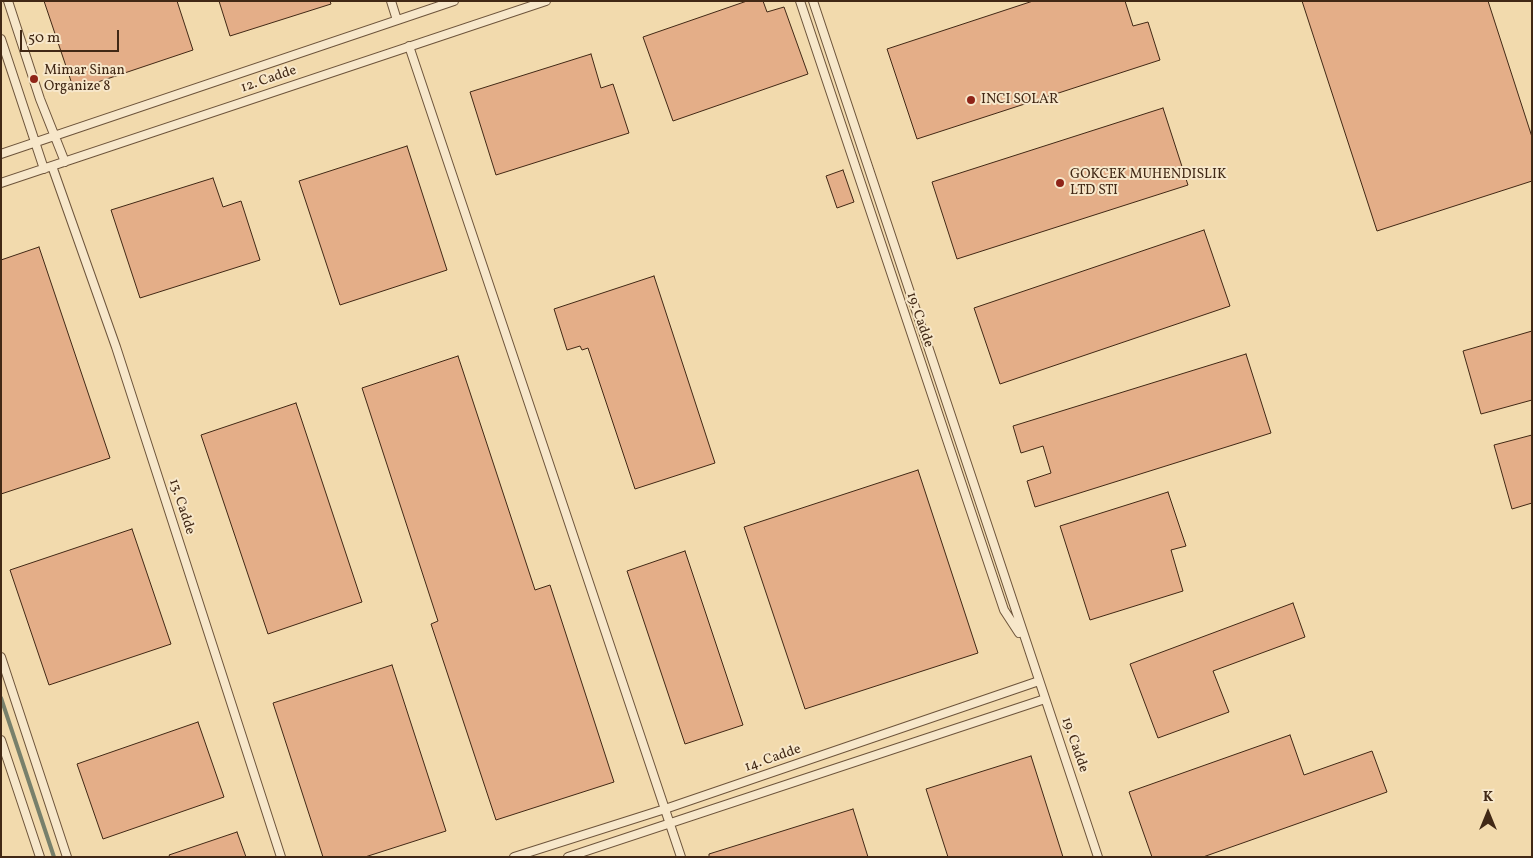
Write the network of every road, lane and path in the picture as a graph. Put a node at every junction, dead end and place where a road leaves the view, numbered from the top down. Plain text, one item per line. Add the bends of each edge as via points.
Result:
1 (8, 1) edge
2 (391, 1) edge
3 (454, 1) edge
4 (546, 1) edge
5 (800, 1) edge
6 (813, 1) edge
7 (398, 20) junction
8 (1, 39) edge
9 (409, 46) junction
10 (56, 136) junction
11 (34, 142) junction
12 (1, 154) edge
13 (65, 162) junction
14 (48, 168) junction
15 (1, 184) edge
16 (1025, 641) junction
17 (1, 656) edge
18 (1039, 681) junction
19 (1045, 699) junction
20 (1, 740) edge
21 (665, 809) junction
22 (670, 824) junction
23 (40, 857) edge
24 (67, 857) edge
25 (281, 857) edge
26 (514, 857) edge
27 (568, 857) edge
28 (681, 857) edge
29 (1098, 857) edge

1 - 10 lane
2 - 7 lane
3 - 7 lane, 12. Cadde
4 - 9 lane, 12. Cadde
5 - 16 lane, 19. Cadde via 1004,610
6 - 16 lane, 19. Cadde
7 - 10 lane, 12. Cadde
8 - 11 lane
9 - 13 lane, 12. Cadde
9 - 21 lane
10 - 11 lane, 12. Cadde
10 - 13 lane
11 - 12 lane, 12. Cadde
11 - 14 lane, 13. Cadde
13 - 14 lane, 12. Cadde
14 - 15 lane, 12. Cadde
14 - 25 lane, 13. Cadde via 116,347
16 - 18 lane, 19. Cadde
17 - 24 lane
18 - 19 lane, 19. Cadde
18 - 21 lane, 14. Cadde
19 - 22 lane
19 - 29 lane, 19. Cadde
20 - 23 lane
21 - 22 lane
21 - 26 lane, 14. Cadde
22 - 27 lane
22 - 28 lane

